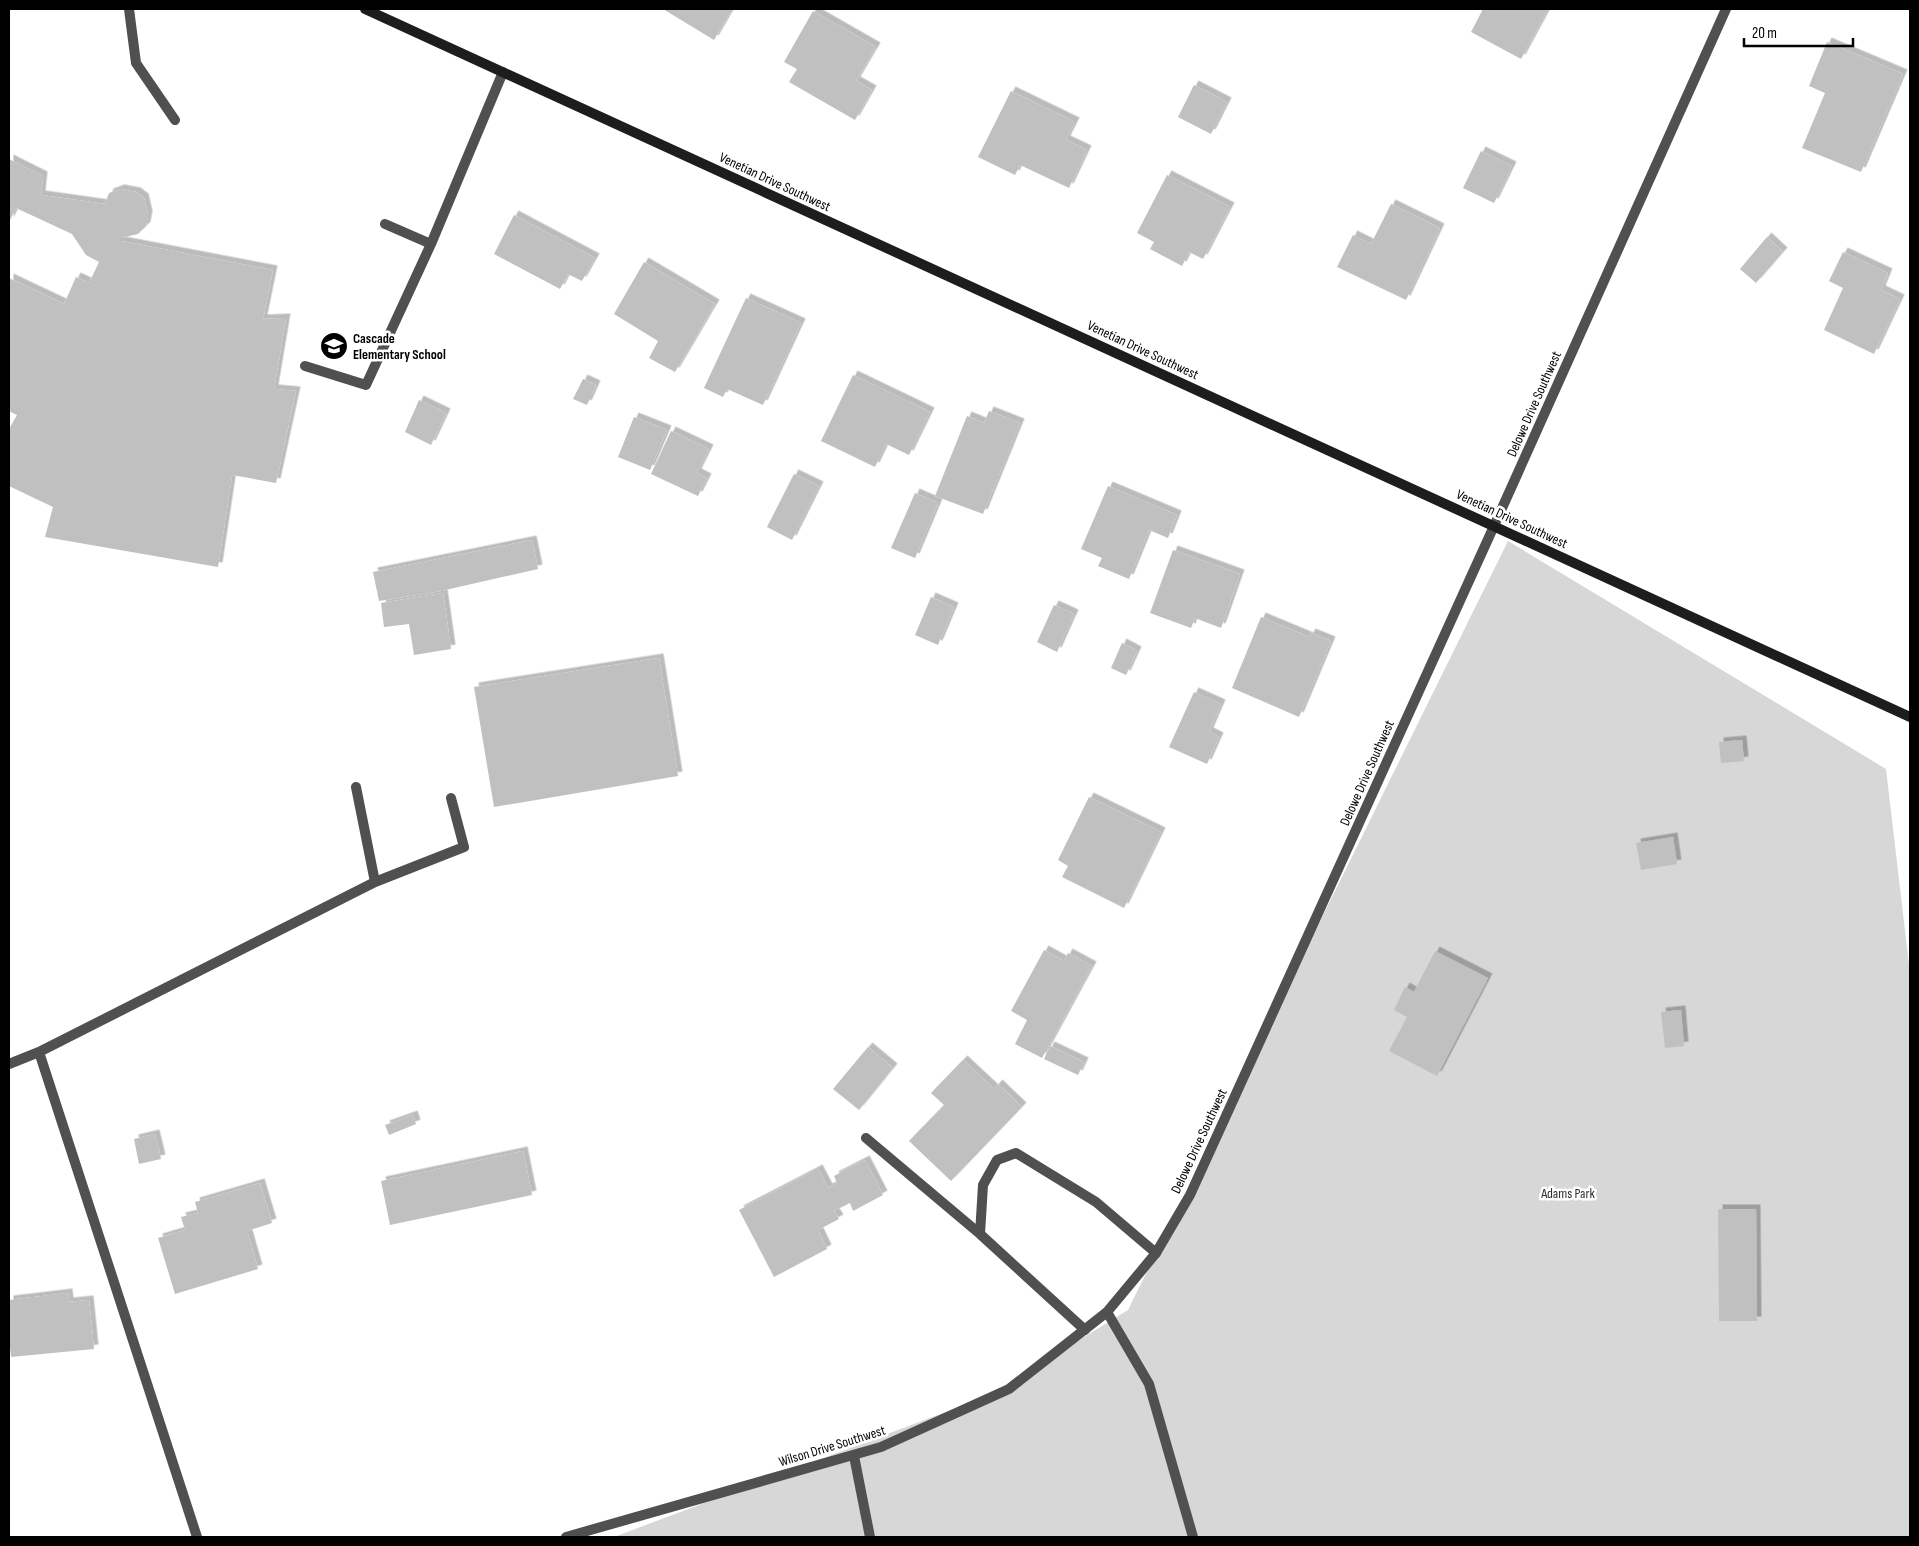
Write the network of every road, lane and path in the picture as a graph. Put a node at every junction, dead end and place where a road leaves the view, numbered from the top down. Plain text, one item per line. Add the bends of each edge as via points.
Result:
1 (129, 9) edge
2 (365, 9) edge
3 (1726, 9) edge
4 (503, 72) junction
5 (175, 120) dead end
6 (385, 224) dead end
7 (431, 244) junction
8 (305, 366) dead end
9 (1494, 526) junction
10 (1910, 717) edge
11 (356, 787) dead end
12 (451, 798) dead end
13 (375, 882) junction
14 (39, 1052) junction
15 (9, 1064) edge
16 (866, 1138) dead end
17 (980, 1234) junction
18 (1156, 1253) junction
19 (1107, 1312) junction
20 (1085, 1330) junction
21 (854, 1456) junction
22 (197, 1537) edge
23 (566, 1537) edge
24 (870, 1537) edge
25 (1193, 1537) edge

1 - 5 street via 136,63
2 - 4 street, Venetian Drive Southwest
3 - 9 street, Delowe Drive Southwest
4 - 7 street
4 - 9 street, Venetian Drive Southwest
6 - 7 street
7 - 8 street via 366,385
9 - 10 street, Venetian Drive Southwest
9 - 18 street, Delowe Drive Southwest via 1190,1195
11 - 13 street
12 - 13 street via 464,847
13 - 14 street
14 - 15 street
14 - 22 street
16 - 17 street
17 - 18 street via 983,1185 997,1160 1016,1153 1096,1202
17 - 20 street
18 - 19 street, Delowe Drive Southwest
19 - 20 street, Wilson Drive Southwest
19 - 25 street via 1149,1384
20 - 21 street, Wilson Drive Southwest via 1009,1389
21 - 23 street, Wilson Drive Southwest
21 - 24 street

